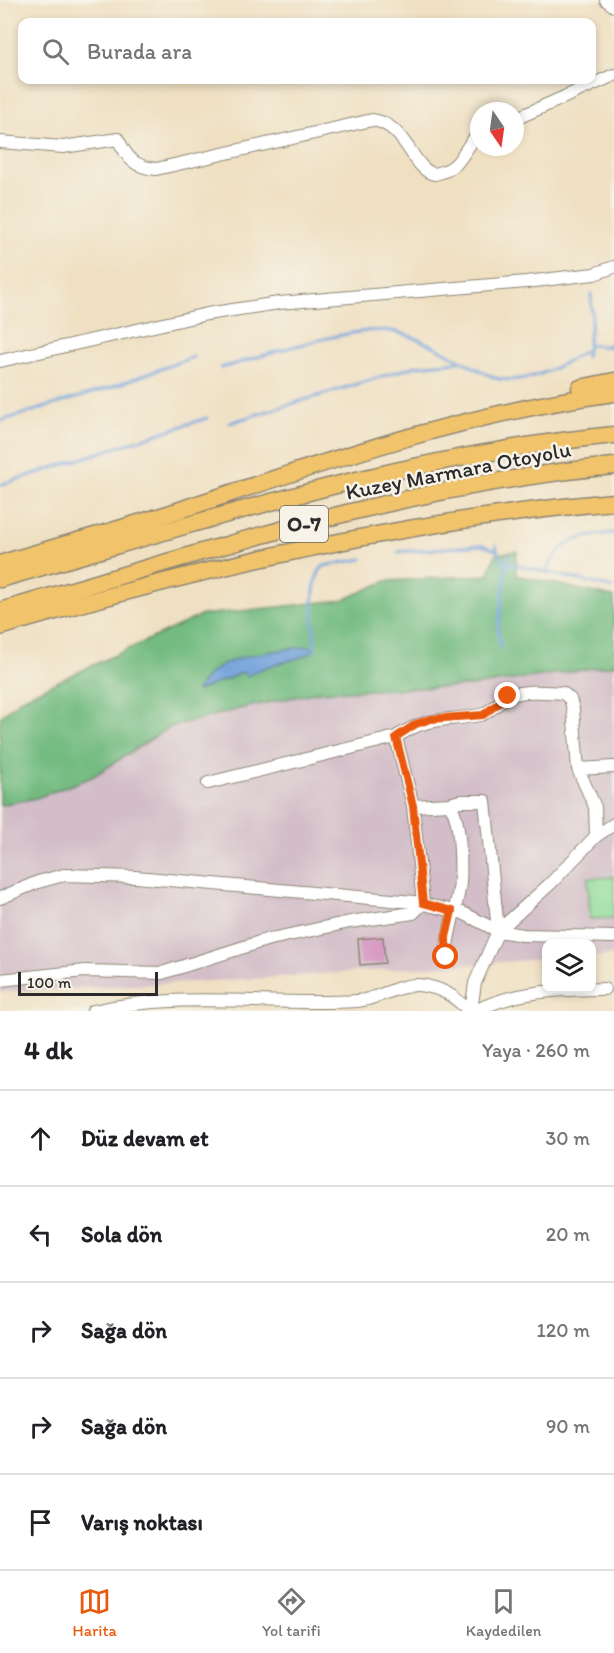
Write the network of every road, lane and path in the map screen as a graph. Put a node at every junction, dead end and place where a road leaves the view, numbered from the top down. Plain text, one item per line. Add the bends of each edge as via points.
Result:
1 (606, 0) edge
2 (614, 6) edge
3 (614, 75) edge
4 (596, 83) edge
5 (594, 84) edge
6 (524, 115) edge
7 (0, 142) edge
8 (470, 143) edge
9 (614, 267) edge
10 (0, 361) edge
11 (614, 381) edge
12 (614, 393) edge
13 (614, 435) edge
14 (375, 447) junction
15 (614, 466) edge
16 (614, 502) edge
17 (614, 513) edge
18 (496, 516) junction
19 (0, 564) edge
20 (0, 579) edge
21 (0, 611) edge
22 (0, 627) edge
23 (396, 737) junction
24 (614, 766) edge
25 (578, 770) junction
26 (207, 783) dead end
27 (449, 804) junction
28 (413, 806) junction
29 (614, 824) edge
30 (596, 836) junction
31 (0, 898) edge
32 (423, 903) junction
33 (452, 911) junction
34 (498, 931) junction
35 (614, 937) edge
36 (446, 957) dead end
37 (0, 981) edge
38 (604, 989) dead end
39 (93, 1011) edge
40 (472, 1011) edge

1 - 2 street
3 - 4 street
5 - 6 street
7 - 8 street via 63,147 118,139 132,162 156,169 372,120 385,123 399,135 422,168 435,174 456,166
9 - 10 street via 594,274 526,282 279,303 207,314
11 - 14 highway via 420,426
12 - 14 highway via 506,412
13 - 20 highway, Kuzey Marmara Otoyolu / O-7 via 428,464 263,504
14 - 19 highway
15 - 21 highway, Kuzey Marmara Otoyolu / O-7 via 528,477 371,508
16 - 18 highway
17 - 18 highway
18 - 22 highway via 230,564
23 - 25 street via 431,719 483,715 508,696 563,693 573,709
23 - 26 street
23 - 28 street
24 - 25 street
25 - 30 street via 595,807
27 - 28 street
27 - 33 street via 457,818 460,883
27 - 34 street via 485,801
28 - 32 street
29 - 30 street
30 - 34 street
31 - 32 street via 38,882 88,874
32 - 33 street
32 - 37 street via 413,913 266,940 162,973 85,971
33 - 34 street
33 - 36 street
34 - 35 street
34 - 40 street via 475,983
38 - 40 street via 512,996
39 - 40 street via 140,1003 358,1001 414,985 454,995

